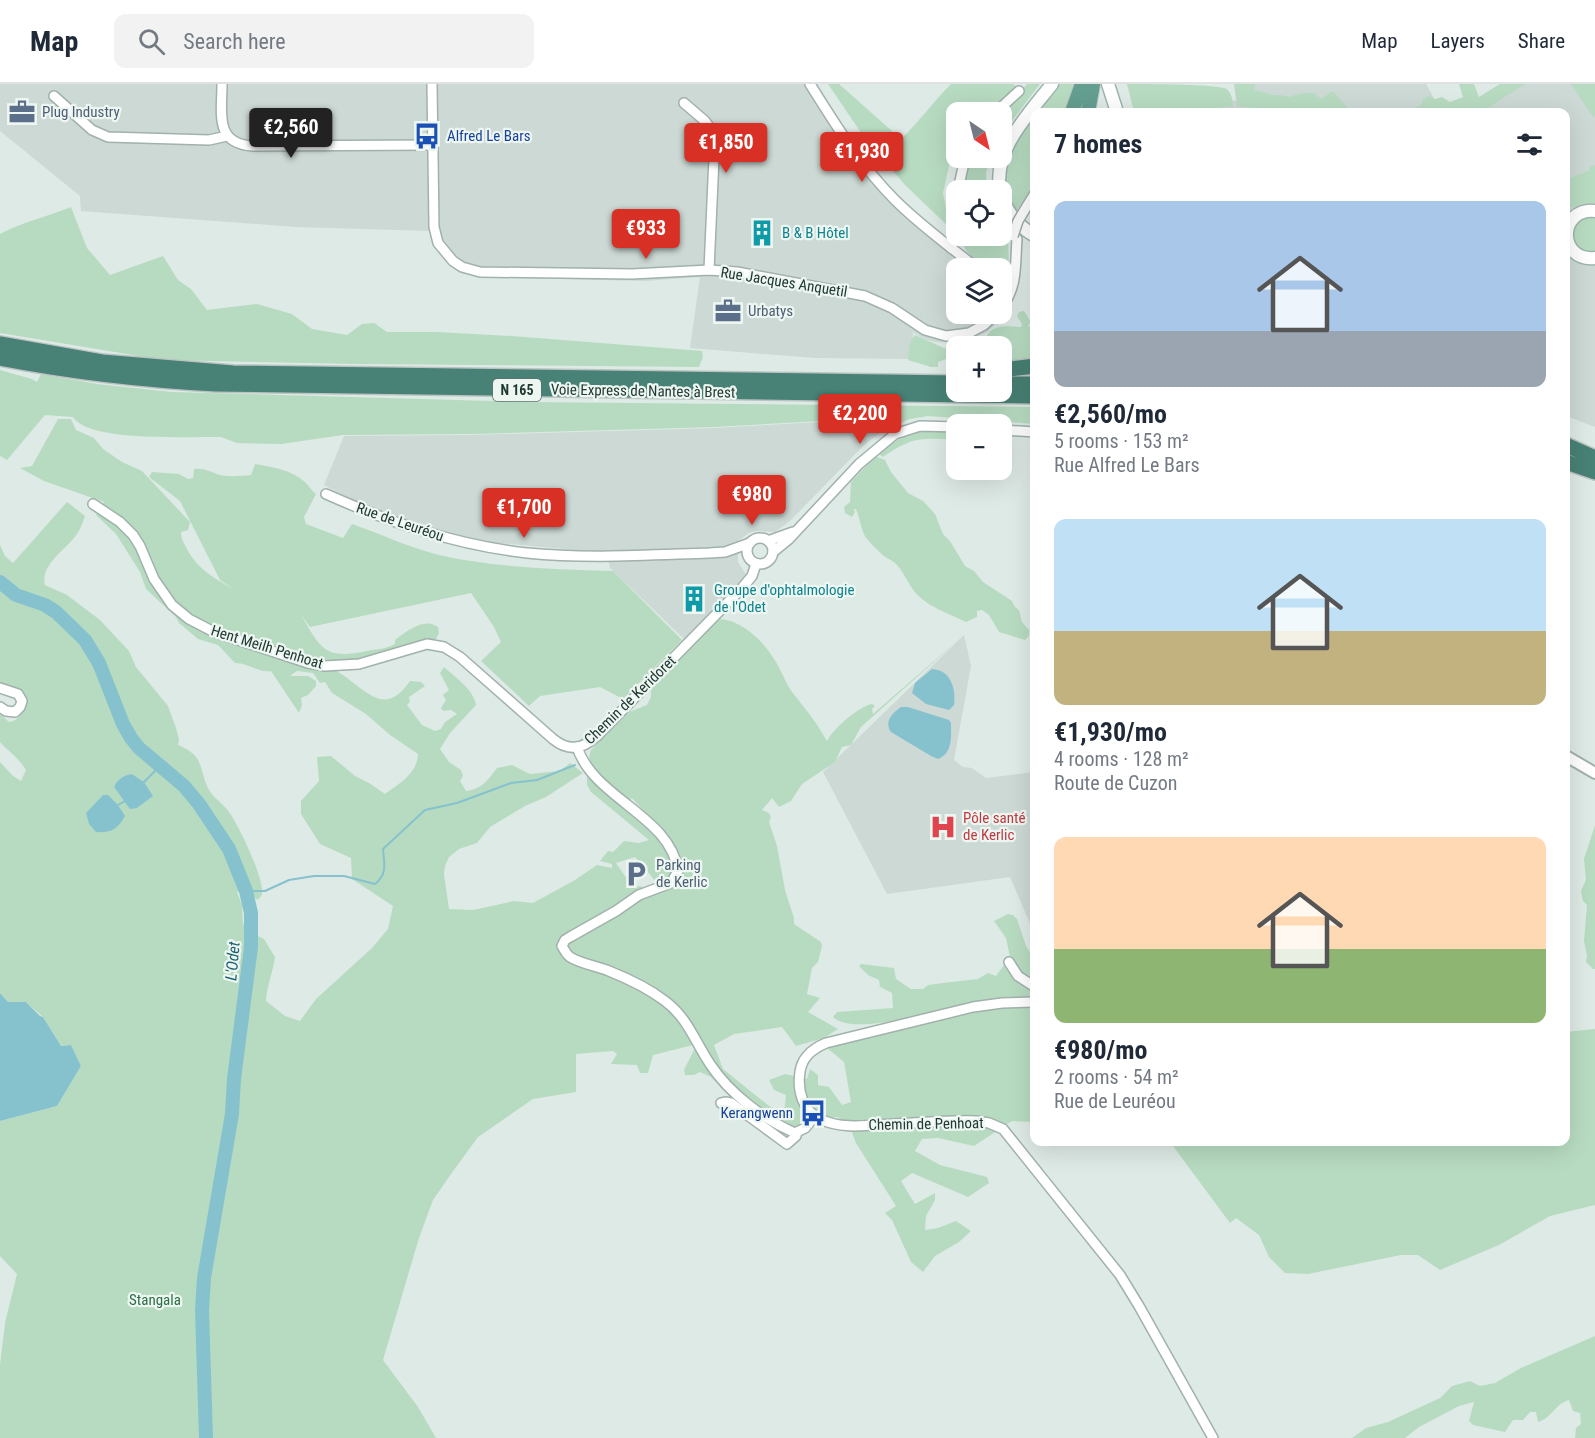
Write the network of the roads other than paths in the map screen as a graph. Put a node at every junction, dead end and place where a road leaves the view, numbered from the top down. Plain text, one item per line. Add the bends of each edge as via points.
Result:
1 (222, 84) edge
2 (432, 84) edge
3 (810, 84) edge
4 (1052, 84) edge
5 (1082, 84) edge
6 (1093, 84) edge
7 (1108, 84) edge
8 (1019, 90) dead end
9 (54, 96) dead end
10 (1006, 102) edge
11 (684, 103) dead end
12 (1035, 108) edge
13 (1073, 108) edge
14 (1089, 108) edge
15 (1116, 108) edge
16 (1030, 115) edge
17 (227, 136) junction
18 (433, 145) junction
19 (1000, 180) edge
20 (1030, 209) edge
21 (1595, 211) edge
22 (1571, 215) edge
23 (1012, 216) edge
24 (1030, 232) edge
25 (1570, 247) edge
26 (951, 248) joint
27 (964, 258) edge
28 (1595, 258) edge
29 (709, 270) junction
30 (1012, 285) edge
31 (985, 324) edge
32 (0, 344) edge
33 (0, 358) edge
34 (1030, 367) edge
35 (1012, 369) edge
36 (946, 375) edge
37 (831, 382) junction
38 (946, 383) edge
39 (1012, 384) edge
40 (1030, 384) edge
41 (1030, 396) edge
42 (946, 427) edge
43 (1012, 431) edge
44 (1030, 432) edge
45 (1570, 449) edge
46 (1595, 459) edge
47 (1570, 463) edge
48 (1595, 472) edge
49 (326, 494) dead end
50 (93, 504) dead end
51 (795, 531) junction
52 (768, 541) junction
53 (750, 543) junction
54 (725, 552) junction
55 (773, 552) junction
56 (753, 562) junction
57 (393, 654) joint
58 (0, 688) edge
59 (0, 707) edge
60 (577, 747) junction
61 (1570, 758) edge
62 (1595, 773) edge
63 (1009, 962) dead end
64 (1030, 984) edge
65 (1030, 1002) edge
66 (721, 1103) dead end
67 (815, 1116) junction
68 (797, 1132) junction
69 (1213, 1438) edge

1 - 17 street via 222,120
2 - 18 street, Rue Jacques Anquetil
3 - 26 street via 888,193
4 - 12 main road
5 - 13 main road
6 - 14 main road
7 - 15 main road
8 - 10 street
9 - 17 street via 92,130 108,137 209,140
11 - 29 street via 715,135
16 - 19 main road via 1008,146 1000,166
17 - 18 street via 238,144 253,146
18 - 29 street, Rue Jacques Anquetil via 436,237 446,254 462,267 480,272 528,274
20 - 30 street via 1015,237
21 - 22 main road
23 - 24 main road
25 - 28 main road via 1577,255
26 - 27 street
29 - 31 street, Rue Jacques Anquetil via 858,294 892,308 925,330 946,336 969,333
32 - 37 highway, Voie Express de Nantes à Brest / N 165 via 102,362 233,373
33 - 41 highway, Voie Express de Nantes à Brest / N 165 via 156,381 216,384
34 - 35 highway
36 - 37 highway
37 - 38 highway, Voie Express de Nantes à Brest / N 165
39 - 40 highway
42 - 51 street via 920,426 895,434 859,464
43 - 44 street
45 - 46 highway
47 - 48 highway
49 - 54 street, Rue de Leuréou via 413,529 503,550 601,556
50 - 57 street, Hent Meilh Penhoat via 128,530 168,599 200,626 319,666 346,666
51 - 52 street
51 - 55 street
52 - 53 street via 760,538
52 - 55 street
53 - 54 street, Rue de Leuréou
53 - 56 street via 747,551
54 - 56 street, Rue de Leuréou
55 - 56 street via 768,562
56 - 60 street, Chemin de Keridoret via 748,580 597,735
57 - 60 street, Chemin de Keridoret via 422,645 444,647 558,743
58 - 59 street via 18,694 22,701 15,712
60 - 68 street via 588,770 659,833 674,855 678,871 671,883 639,895 570,937 562,946 565,953 643,986 666,1001 684,1019 710,1064 735,1091 778,1124
61 - 62 street
63 - 64 street via 1018,976
65 - 67 street via 988,1004 819,1046 804,1059 799,1080 801,1097
66 - 68 street via 732,1103 787,1144
67 - 68 street
67 - 69 street, Chemin de Penhoat via 848,1125 968,1120 1003,1129 1120,1275

